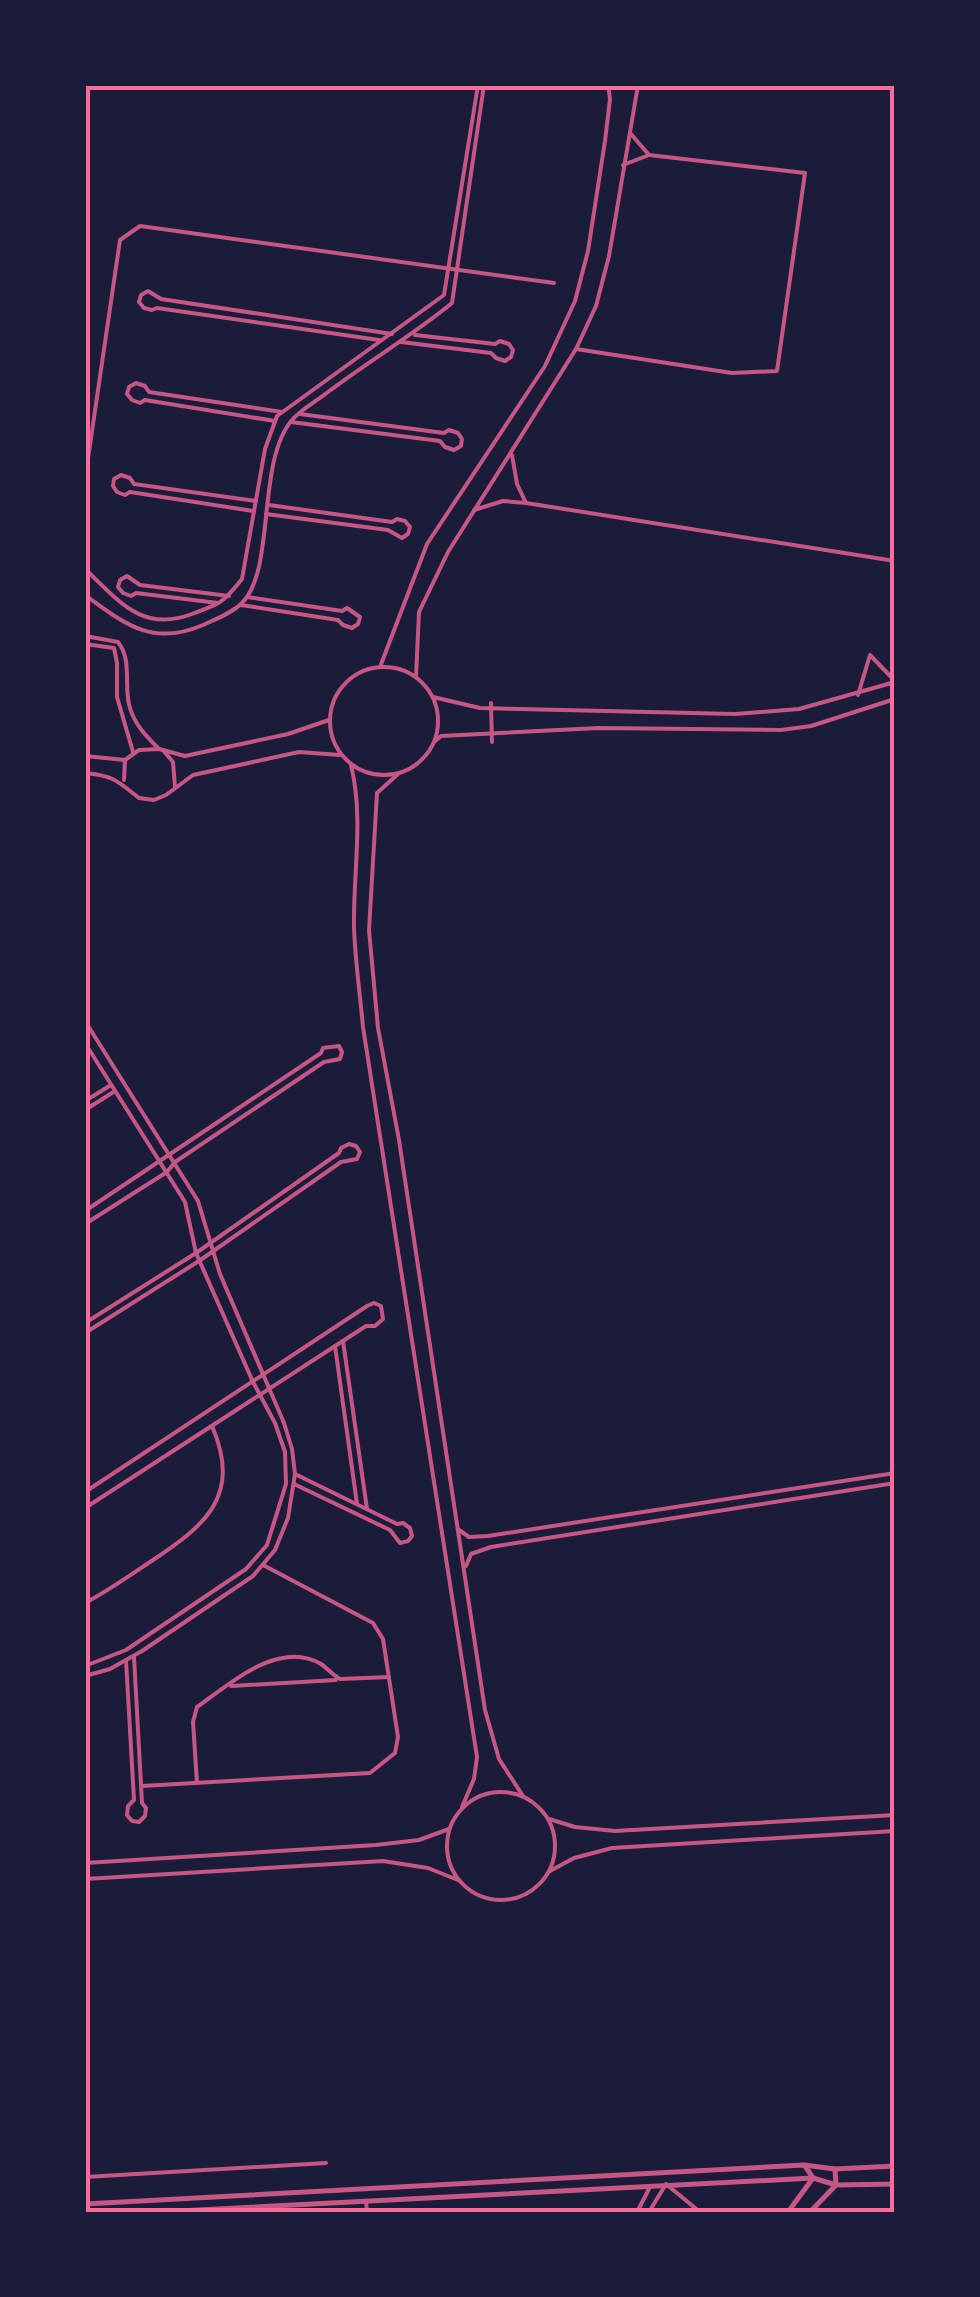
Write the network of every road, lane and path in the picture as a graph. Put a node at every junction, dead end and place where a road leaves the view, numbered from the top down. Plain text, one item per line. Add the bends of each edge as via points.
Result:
1 (301, 85) edge
2 (318, 85) edge
3 (481, 85) edge
4 (608, 85) edge
5 (638, 85) edge
6 (629, 132) junction
7 (649, 156) junction
8 (623, 165) junction
9 (450, 269) junction
10 (458, 270) junction
11 (554, 282) dead end
12 (392, 334) junction
13 (412, 334) junction
14 (382, 341) junction
15 (401, 342) junction
16 (576, 349) junction
17 (282, 412) junction
18 (300, 414) junction
19 (275, 421) junction
20 (290, 422) junction
21 (512, 452) junction
22 (85, 479) edge
23 (256, 501) junction
24 (267, 504) junction
25 (526, 504) junction
26 (474, 510) junction
27 (254, 511) junction
28 (266, 514) junction
29 (895, 561) edge
30 (85, 569) edge
31 (85, 595) edge
32 (229, 596) junction
33 (247, 596) junction
34 (222, 603) junction
35 (241, 604) junction
36 (85, 636) edge
37 (85, 644) edge
38 (380, 667) junction
39 (416, 677) junction
40 (895, 682) edge
41 (858, 695) junction
42 (432, 697) junction
43 (895, 699) edge
44 (491, 706) junction
45 (329, 720) junction
46 (492, 733) junction
47 (434, 742) junction
48 (492, 742) dead end
49 (161, 750) junction
50 (133, 753) junction
51 (340, 755) junction
52 (85, 756) edge
53 (125, 760) junction
54 (351, 765) junction
55 (85, 772) edge
56 (398, 774) junction
57 (125, 782) junction
58 (174, 787) junction
59 (85, 1022) edge
60 (85, 1044) edge
61 (112, 1085) junction
62 (115, 1091) junction
63 (85, 1101) edge
64 (85, 1110) edge
65 (170, 1153) junction
66 (161, 1162) junction
67 (175, 1162) junction
68 (167, 1172) junction
69 (85, 1211) edge
70 (85, 1224) edge
71 (209, 1242) junction
72 (212, 1251) junction
73 (196, 1252) junction
74 (199, 1260) junction
75 (85, 1323) edge
76 (85, 1334) edge
77 (343, 1341) junction
78 (336, 1346) junction
79 (262, 1376) junction
80 (253, 1382) junction
81 (269, 1389) junction
82 (260, 1394) junction
83 (212, 1426) junction
84 (895, 1473) edge
85 (294, 1474) junction
86 (294, 1484) junction
87 (895, 1484) edge
88 (85, 1492) edge
89 (357, 1504) junction
90 (85, 1508) edge
91 (367, 1509) junction
92 (458, 1530) junction
93 (263, 1566) junction
94 (465, 1571) junction
95 (85, 1603) edge
96 (134, 1656) junction
97 (126, 1660) junction
98 (85, 1666) edge
99 (85, 1676) edge
100 (389, 1677) junction
101 (340, 1679) junction
102 (226, 1686) junction
103 (196, 1783) junction
104 (142, 1786) junction
105 (523, 1796) junction
106 (462, 1807) junction
107 (895, 1815) edge
108 (548, 1820) junction
109 (449, 1829) junction
110 (895, 1831) edge
111 (85, 1863) edge
112 (550, 1871) junction
113 (85, 1879) edge
114 (458, 1880) junction
115 (326, 2163) dead end
116 (804, 2165) junction
117 (895, 2166) edge
118 (835, 2169) junction
119 (85, 2177) edge
120 (813, 2178) junction
121 (651, 2184) junction
122 (666, 2184) junction
123 (895, 2184) edge
124 (836, 2186) junction
125 (376, 2200) junction
126 (366, 2201) junction
127 (85, 2204) edge
128 (190, 2211) edge
129 (204, 2211) edge
130 (159, 2212) edge
131 (366, 2212) edge
132 (377, 2212) edge
133 (637, 2212) edge
134 (649, 2212) edge
135 (700, 2212) edge
136 (788, 2212) edge
137 (810, 2212) edge

1 - 2 street
3 - 9 street
3 - 10 street
4 - 38 street via 591,233 575,301 545,366 427,544
5 - 6 street
6 - 7 street
6 - 8 street
7 - 8 street
7 - 16 street via 805,174 777,371 732,373
8 - 16 street via 596,306
9 - 10 street
9 - 12 street via 444,295
9 - 22 street via 140,226 120,240
10 - 11 street
10 - 13 street via 452,302
12 - 14 street
12 - 14 street via 161,300 148,291 141,295 144,308 152,310
13 - 15 street
13 - 15 street via 509,344 512,357
14 - 17 street
15 - 18 street
16 - 21 street
17 - 19 street
17 - 19 street via 150,392 136,383 129,387 140,402
18 - 20 street
18 - 20 street via 449,430 462,439 454,450 440,442
19 - 23 street
20 - 24 street via 274,458
21 - 25 street
21 - 26 street
23 - 27 street
23 - 27 street via 134,484 121,475 112,486 125,494
24 - 28 street
24 - 28 street via 397,519 410,527 402,538 388,530
25 - 26 street via 502,501
25 - 29 street
26 - 39 street via 420,612
27 - 32 street via 242,579
28 - 33 street
30 - 34 street via 127,608 156,622
31 - 35 street via 150,634 188,631
32 - 34 street
32 - 34 street via 140,585 126,576 118,587 131,596
33 - 35 street
33 - 35 street via 347,608 360,617 352,628
36 - 49 street via 118,642 125,651 128,706
37 - 50 street via 114,648
38 - 39 street
38 - 45 street via 344,684
39 - 42 street
40 - 41 street
40 - 41 street via 870,655
41 - 44 street via 735,714
42 - 44 street
42 - 47 street via 438,712
43 - 46 street via 782,730
44 - 46 street
45 - 49 street via 184,756
45 - 51 street
46 - 47 street
46 - 48 street
47 - 56 street via 420,762
49 - 50 street
49 - 58 street via 173,762
50 - 53 street
51 - 54 street
51 - 58 street via 299,752 193,775
52 - 53 street
53 - 57 street
54 - 56 street via 374,775
54 - 106 street via 363,1026 477,1757
55 - 57 street
56 - 92 street via 377,793 369,930 378,1028
57 - 58 street via 139,798 154,800
59 - 65 street
60 - 61 street
61 - 62 street
61 - 63 street
62 - 64 street
62 - 66 street
65 - 66 street
65 - 67 street
65 - 67 street via 324,1048 339,1046 340,1059 324,1062
66 - 68 street
66 - 69 street
67 - 68 street
67 - 71 street via 198,1200
68 - 70 street
68 - 73 street via 184,1202
71 - 72 street
71 - 72 street via 341,1148 349,1144 360,1152
71 - 73 street
72 - 74 street
72 - 79 street
73 - 74 street
73 - 75 street
74 - 76 street
74 - 80 street
77 - 78 street
77 - 79 street via 383,1320 381,1306 367,1306
77 - 91 street
78 - 81 street
78 - 89 street
79 - 80 street
79 - 81 street
80 - 82 street
80 - 88 street
81 - 82 street
81 - 85 street
82 - 83 street
82 - 98 street via 285,1468 267,1545 246,1569 126,1650
83 - 90 street
83 - 95 street via 223,1451 224,1478 206,1521
84 - 92 street via 488,1536 469,1538
85 - 86 street
85 - 89 street
86 - 91 street via 408,1542 410,1528
86 - 93 street via 288,1518
87 - 94 street via 491,1547 471,1554
89 - 91 street
92 - 94 street
93 - 96 street
93 - 100 street via 373,1623 384,1638
94 - 105 street via 486,1710 500,1759
96 - 97 street
96 - 104 street
97 - 99 street
97 - 104 street via 132,1821 145,1816
100 - 101 street
100 - 103 street via 395,1753 370,1773
101 - 102 street
101 - 102 street via 307,1658 285,1658
102 - 103 street via 193,1714
103 - 104 street
105 - 106 street via 491,1792
105 - 108 street
106 - 109 street
107 - 108 street via 615,1831
108 - 112 street via 555,1854
109 - 111 street via 376,1845
109 - 114 street via 449,1864
110 - 112 street via 612,1848
112 - 114 street via 524,1896 506,1900 471,1892
113 - 114 street via 383,1861
115 - 119 street
116 - 118 street
116 - 120 street
116 - 127 street
117 - 118 street
118 - 124 street
120 - 122 street
120 - 124 street
120 - 136 street
121 - 122 street
121 - 125 street
121 - 133 street
122 - 134 street
122 - 135 street
123 - 124 street
124 - 137 street
125 - 126 street
125 - 132 street
126 - 129 street
126 - 131 street
128 - 129 street
128 - 130 street

